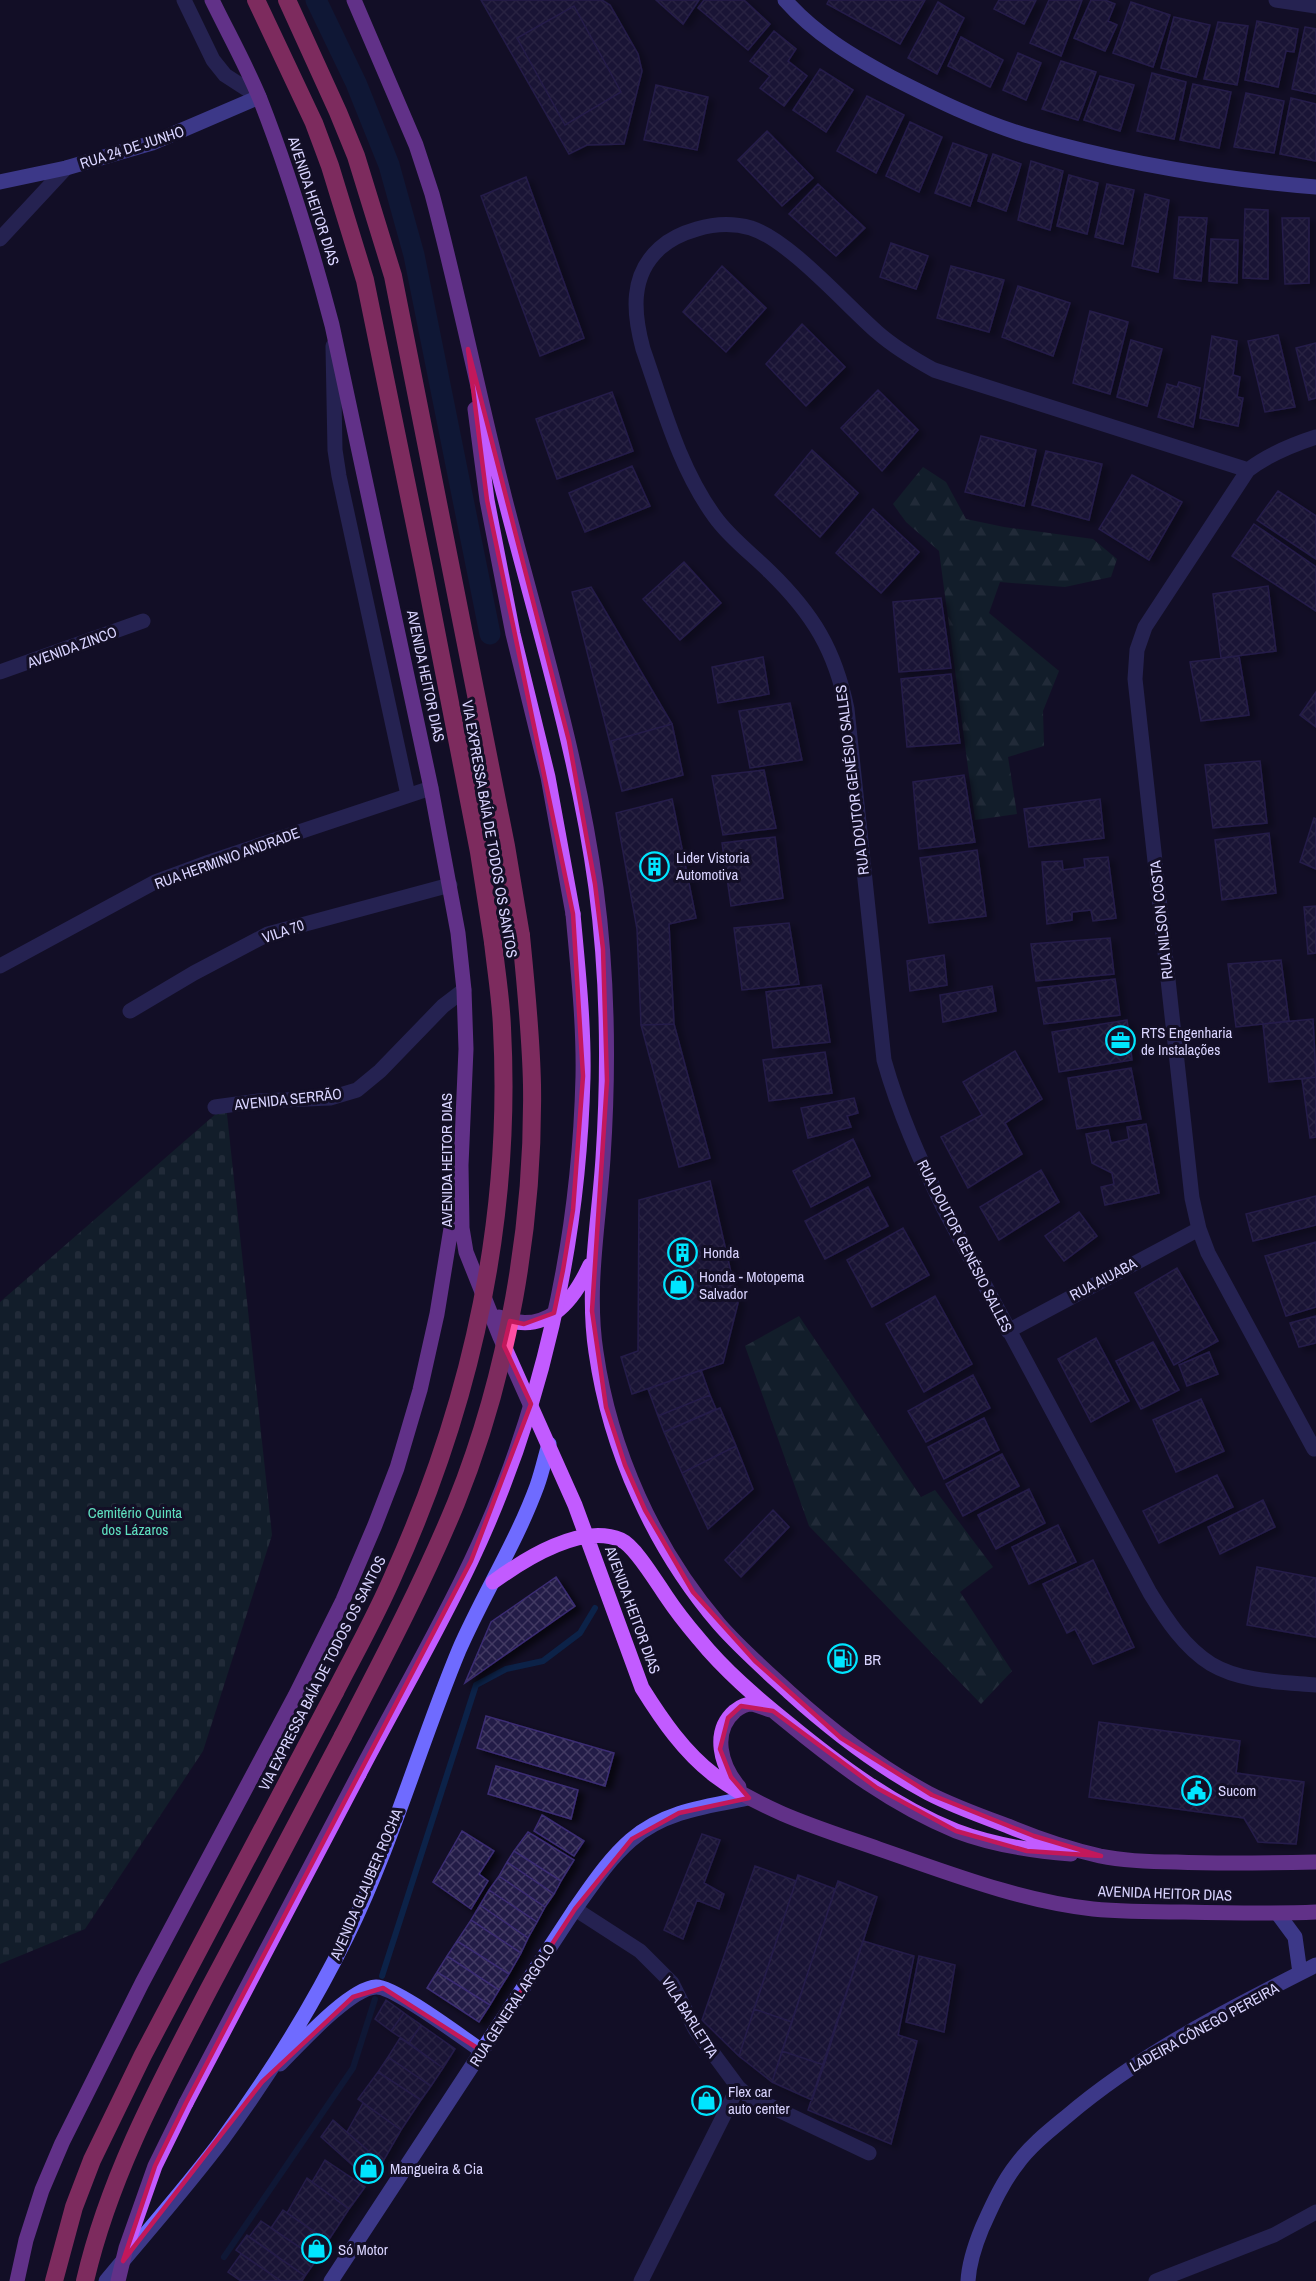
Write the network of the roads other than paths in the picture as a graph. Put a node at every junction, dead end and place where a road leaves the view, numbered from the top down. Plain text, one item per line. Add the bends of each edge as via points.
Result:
1 (184, 0) edge
2 (212, 0) edge
3 (256, 0) edge
4 (287, 0) edge
5 (354, 0) edge
6 (785, 0) edge
7 (1276, 0) edge
8 (1316, 6) edge
9 (259, 97) junction
10 (66, 168) junction
11 (0, 182) edge
12 (1316, 187) edge
13 (0, 239) edge
14 (332, 325) junction
15 (468, 349) junction
16 (1316, 437) edge
17 (1248, 470) junction
18 (143, 621) dead end
19 (1, 669) edge
20 (431, 788) junction
21 (408, 795) junction
22 (450, 885) junction
23 (0, 966) edge
24 (464, 990) junction
25 (130, 1011) dead end
26 (215, 1107) dead end
27 (461, 1165) junction
28 (1198, 1229) junction
29 (593, 1259) junction
30 (490, 1314) junction
31 (1008, 1331) junction
32 (549, 1444) junction
33 (1314, 1449) dead end
34 (587, 1535) junction
35 (493, 1582) junction
36 (1316, 1685) edge
37 (772, 1711) junction
38 (749, 1798) junction
39 (1101, 1856) junction
40 (1316, 1862) edge
41 (575, 1909) junction
42 (1316, 1912) edge
43 (1278, 1914) junction
44 (1316, 1965) edge
45 (1300, 1973) junction
46 (482, 2051) junction
47 (262, 2082) junction
48 (738, 2087) junction
49 (869, 2153) dead end
50 (1316, 2212) edge
51 (17, 2281) edge
52 (54, 2281) edge
53 (85, 2281) edge
54 (106, 2281) edge
55 (118, 2281) edge
56 (331, 2281) edge
57 (641, 2281) edge
58 (968, 2281) edge
59 (1156, 2281) edge

1 - 9 street via 213,60 225,75
2 - 9 main road, AVENIDA HEITOR DIAS
3 - 52 highway, VIA EXPRESSA BAÍA DE TODOS OS SANTOS, bridge via 318,134 365,280 466,784 493,942 502,1026 503,1109 497,1212 479,1325 458,1405 394,1574 92,2160 74,2207
4 - 53 highway, VIA EXPRESSA BAÍA DE TODOS OS SANTOS, bridge via 356,156 393,276 506,846 530,1026 532,1088 525,1214 508,1331 457,1501 420,1588 169,2067 118,2173
5 - 15 main road, AVENIDA HEITOR DIAS via 416,145 450,261
6 - 12 street via 825,38 859,60 962,112 1023,135 1168,168
7 - 8 street
9 - 10 street, RUA 24 DE JUNHO via 153,143
9 - 14 main road, AVENIDA HEITOR DIAS via 301,215
10 - 11 street, RUA 24 DE JUNHO
10 - 13 street
14 - 20 main road, AVENIDA HEITOR DIAS
14 - 21 street via 339,476
15 - 29 main road, AVENIDA HEITOR DIAS via 566,730 595,884 607,1034 603,1162
15 - 55 main road, AVENIDA HEITOR DIAS, bridge via 487,500 513,634 558,827 573,914 582,1006 580,1140 573,1210 552,1328 519,1441 471,1561 155,2166
16 - 17 street, RUA NILSON COSTA via 1268,455
17 - 28 street, RUA NILSON COSTA via 1146,627 1137,650 1135,680
17 - 31 street, RUA DOUTOR GENÉSIO SALLES via 934,370 906,355 792,254 751,228 729,224 685,232 651,256 636,286 635,307 643,349 691,479 717,520 786,587 813,621 840,678 847,709 884,1060 895,1101 917,1155
18 - 19 street, AVENIDA ZINCO
20 - 21 street, RUA HERMINIO ANDRADE
20 - 22 main road, AVENIDA HEITOR DIAS
21 - 23 street, RUA HERMINIO ANDRADE via 155,882
22 - 24 main road, AVENIDA HEITOR DIAS
22 - 25 street, VILA 70 via 268,934
24 - 26 street, AVENIDA SERRÃO via 357,1090 330,1098
24 - 27 main road, AVENIDA HEITOR DIAS via 466,1049
27 - 30 main road, AVENIDA HEITOR DIAS via 466,1252
27 - 51 main road, VIA EXPRESSA BAÍA DE TODOS OS SANTOS via 437,1314 420,1390 375,1525 295,1696 142,1983 62,2143 42,2190
28 - 31 street, RUA AIUABA
28 - 33 street, RUA NILSON COSTA
29 - 30 main road via 579,1288 561,1310 543,1320 524,1323
29 - 39 main road, AVENIDA HEITOR DIAS via 595,1350 606,1407 625,1465 670,1555 721,1627 816,1717 882,1766 932,1795 975,1813
30 - 32 main road, AVENIDA HEITOR DIAS
31 - 36 street, RUA DOUTOR GENÉSIO SALLES via 1170,1624 1212,1664 1266,1680
32 - 34 main road, AVENIDA HEITOR DIAS
32 - 35 street, AVENIDA GLAUBER ROCHA via 537,1484
34 - 35 main road via 534,1555
34 - 37 main road via 623,1540 710,1653
34 - 38 main road, AVENIDA HEITOR DIAS via 642,1688 657,1713 696,1760
35 - 47 street, AVENIDA GLAUBER ROCHA via 456,1658 383,1853 348,1934 314,1999
37 - 38 main road via 751,1704 741,1706 724,1725 720,1749 725,1765
37 - 39 main road via 829,1757 876,1788 956,1831 1027,1851
38 - 41 street, RUA GENERAL ARGOLO via 679,1813 644,1830 614,1857
38 - 43 main road, AVENIDA HEITOR DIAS via 786,1816 888,1852 1048,1902 1137,1912
39 - 40 main road, AVENIDA HEITOR DIAS via 1139,1861
41 - 46 street, RUA GENERAL ARGOLO
41 - 48 street, VILA BARLETTA via 640,1951 667,1977 695,2029
42 - 43 main road, AVENIDA HEITOR DIAS
43 - 45 street via 1295,1937
44 - 45 street, LADEIRA CÔNEGO PEREIRA
45 - 58 street, LADEIRA CÔNEGO PEREIRA via 1138,2062 1097,2090 1030,2148 1003,2185 988,2215 975,2246
46 - 47 street via 406,2001 376,1987 344,2004
46 - 56 street, RUA GENERAL ARGOLO
47 - 54 street, AVENIDA GLAUBER ROCHA via 220,2141
48 - 49 street, VILA BARLETTA via 747,2095
48 - 57 street
50 - 59 street via 1274,2235

